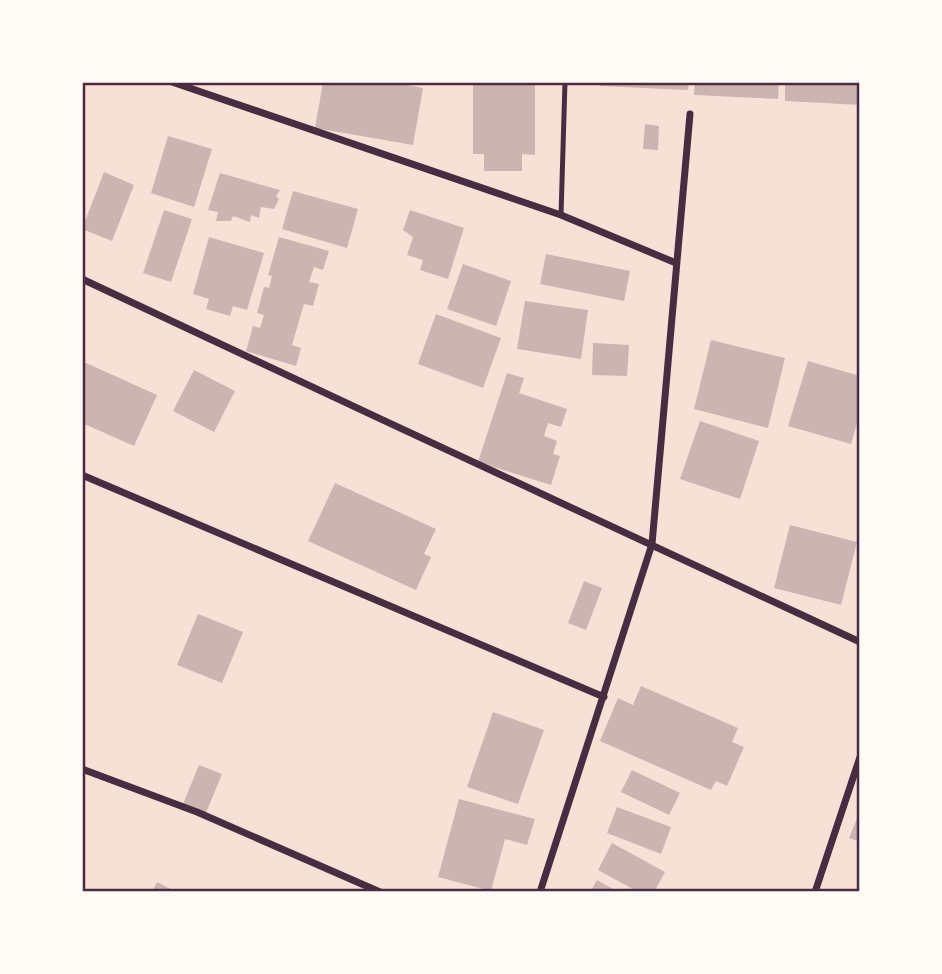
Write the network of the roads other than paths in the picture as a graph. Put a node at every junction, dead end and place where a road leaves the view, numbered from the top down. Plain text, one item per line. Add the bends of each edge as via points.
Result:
1 (172, 82) edge
2 (565, 82) edge
3 (690, 114) dead end
4 (561, 215) junction
5 (676, 263) junction
6 (82, 279) edge
7 (82, 475) edge
8 (652, 544) junction
9 (860, 642) edge
10 (604, 697) junction
11 (860, 757) edge
12 (82, 769) edge
13 (380, 892) edge
14 (540, 892) edge
15 (815, 892) edge

1 - 4 street
2 - 4 lane
3 - 5 street
4 - 5 street
5 - 8 street
6 - 8 street
7 - 10 street
8 - 9 street
8 - 10 street
10 - 14 street
11 - 15 street
12 - 13 street via 197,812

